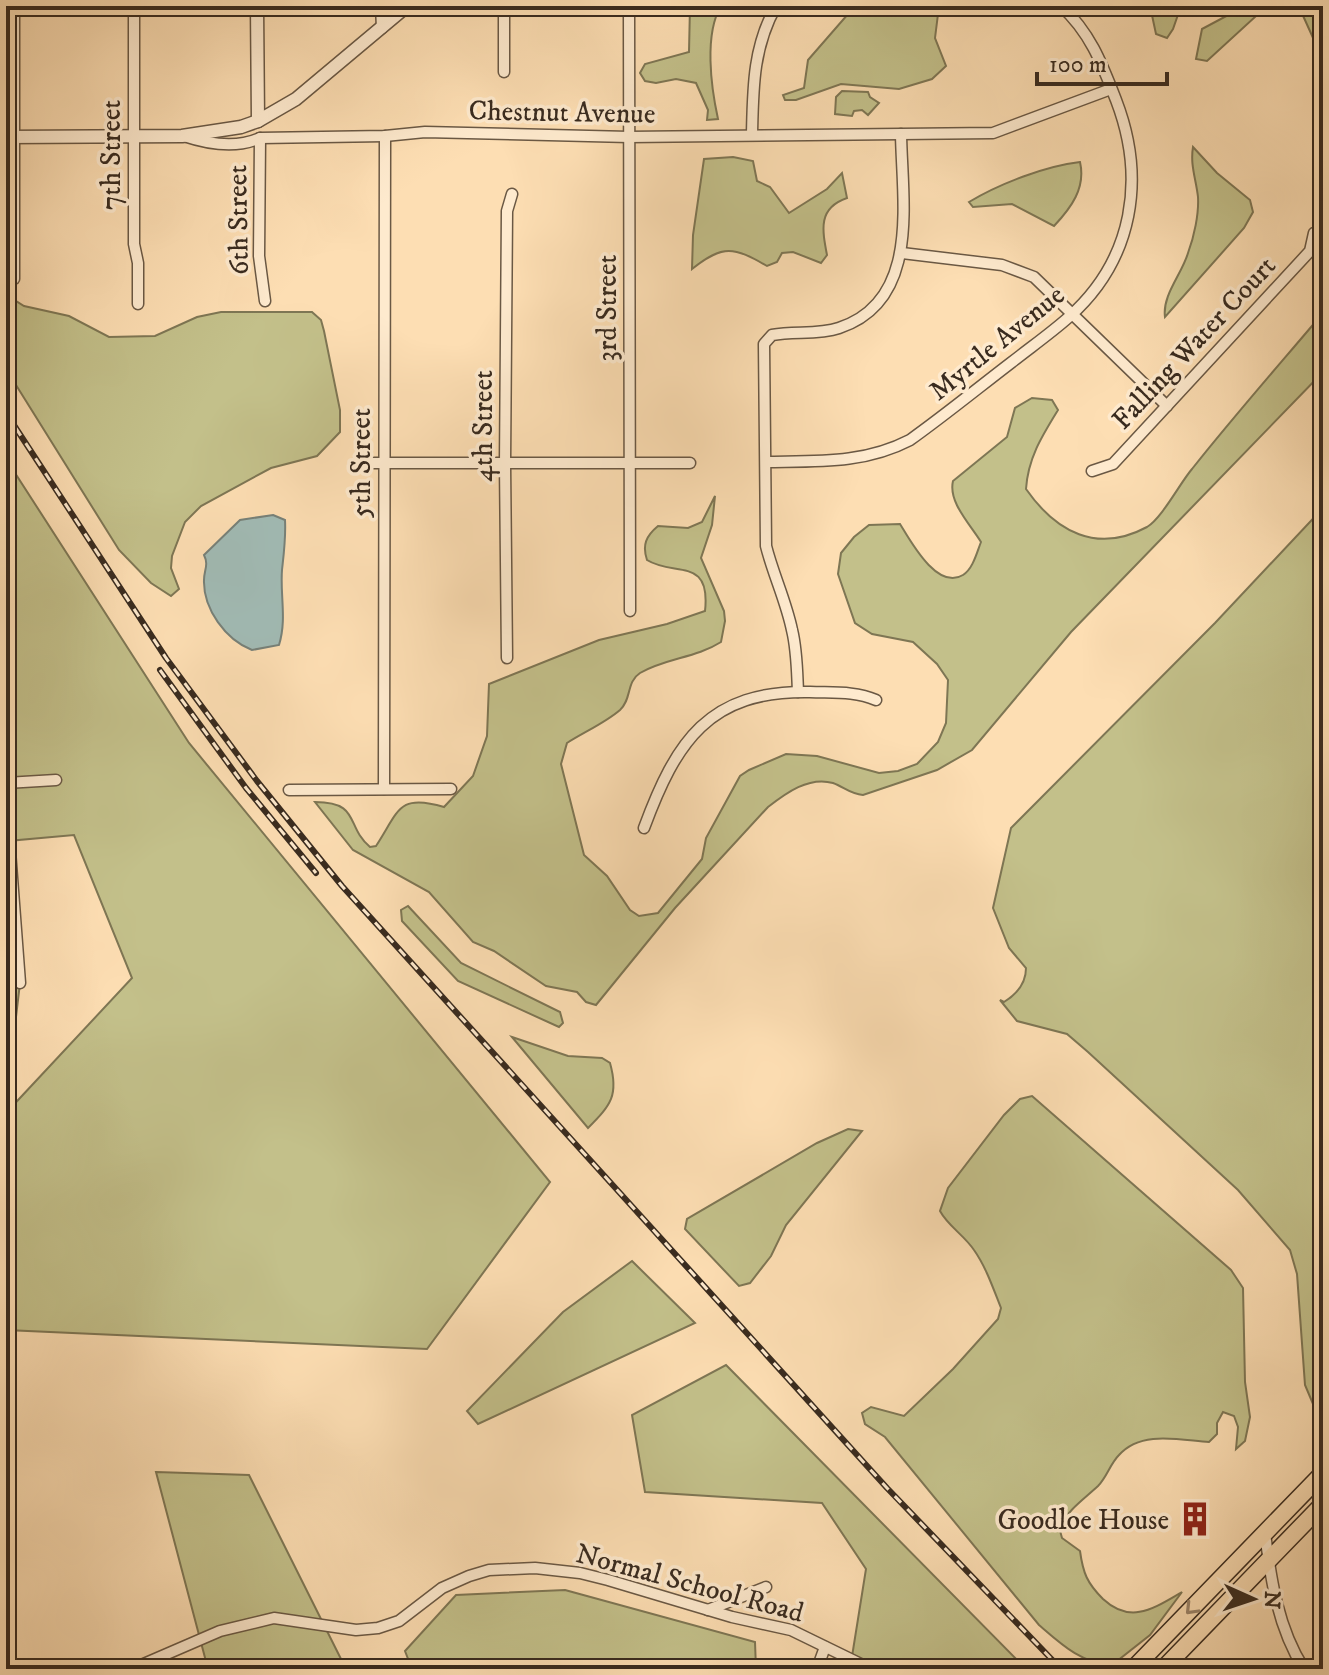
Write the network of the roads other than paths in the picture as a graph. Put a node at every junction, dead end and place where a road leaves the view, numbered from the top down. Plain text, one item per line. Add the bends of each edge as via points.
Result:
1 (14, 6) edge
2 (134, 6) edge
3 (257, 6) edge
4 (381, 6) edge
5 (407, 6) edge
6 (504, 6) edge
7 (629, 6) edge
8 (776, 6) edge
9 (1061, 6) edge
10 (382, 28) junction
11 (504, 72) dead end
12 (1111, 89) junction
13 (258, 121) junction
14 (752, 134) junction
15 (901, 134) junction
16 (133, 136) junction
17 (182, 136) junction
18 (385, 136) junction
19 (11, 137) edge
20 (629, 137) junction
21 (260, 138) junction
22 (512, 194) dead end
23 (1314, 233) dead end
24 (902, 253) junction
25 (14, 279) dead end
26 (265, 301) dead end
27 (138, 304) dead end
28 (1071, 315) junction
29 (760, 328) dead end
30 (768, 338) junction
31 (1167, 406) junction
32 (766, 462) junction
33 (362, 463) dead end
34 (690, 463) dead end
35 (384, 464) junction
36 (505, 464) junction
37 (631, 464) junction
38 (1092, 471) dead end
39 (630, 611) dead end
40 (507, 658) dead end
41 (798, 692) junction
42 (876, 700) dead end
43 (56, 780) dead end
44 (6, 783) edge
45 (384, 789) junction
46 (451, 789) dead end
47 (289, 790) dead end
48 (644, 828) dead end
49 (6, 834) edge
50 (20, 983) dead end
51 (1323, 1473) edge
52 (1323, 1504) edge
53 (1265, 1533) junction
54 (1268, 1559) junction
55 (766, 1587) dead end
56 (708, 1610) junction
57 (825, 1647) junction
58 (132, 1669) edge
59 (817, 1669) edge
60 (871, 1669) edge
61 (1133, 1669) edge
62 (1163, 1669) edge
63 (1304, 1669) edge

1 - 19 street
2 - 16 street, 7th Street
3 - 13 street
4 - 10 street
5 - 10 street
6 - 11 street
7 - 20 street, 3rd Street
8 - 14 street via 753,69
9 - 12 street, Myrtle Avenue via 1085,32
10 - 13 street via 296,99
12 - 15 street, Chestnut Avenue via 993,133
12 - 28 street, Myrtle Avenue via 1131,147 1131,204 1107,272
13 - 17 street
14 - 15 street, Chestnut Avenue
14 - 20 street, Chestnut Avenue
15 - 24 street
16 - 17 street, Chestnut Avenue
16 - 19 street, Chestnut Avenue
16 - 27 street, 7th Street
17 - 21 street, Chestnut Avenue via 207,144
18 - 20 street, Chestnut Avenue via 425,132
18 - 21 street, Chestnut Avenue
18 - 35 street, 5th Street
19 - 25 street
20 - 37 street, 3rd Street
21 - 26 street, 6th Street via 259,256
22 - 36 street, 4th Street via 507,211
23 - 31 street, Falling Water Court via 1310,251
24 - 28 street via 1015,269 1034,277
24 - 30 street via 883,296 856,321 824,332
28 - 31 street
28 - 32 street, Myrtle Avenue via 935,423 889,451 846,461
29 - 30 street
30 - 32 street
31 - 38 street, Falling Water Court via 1113,464
32 - 41 street via 766,546 796,646
33 - 35 street
34 - 37 street
35 - 36 street
35 - 45 street, 5th Street
36 - 37 street
36 - 40 street, 4th Street
37 - 39 street, 3rd Street
41 - 42 street via 861,693
41 - 48 street via 749,699 705,722 678,753
43 - 44 street
45 - 46 street
45 - 47 street
49 - 50 street
51 - 53 main road
52 - 54 main road
53 - 54 street
53 -> 61 main road
54 - 62 main road
54 - 63 street via 1282,1625
55 - 56 street
56 - 57 street, Normal School Road via 791,1630
56 - 58 street, Normal School Road via 580,1573 489,1570 442,1588 399,1621 378,1628 356,1630 274,1618 220,1631
57 - 59 street
57 - 60 street, Normal School Road

